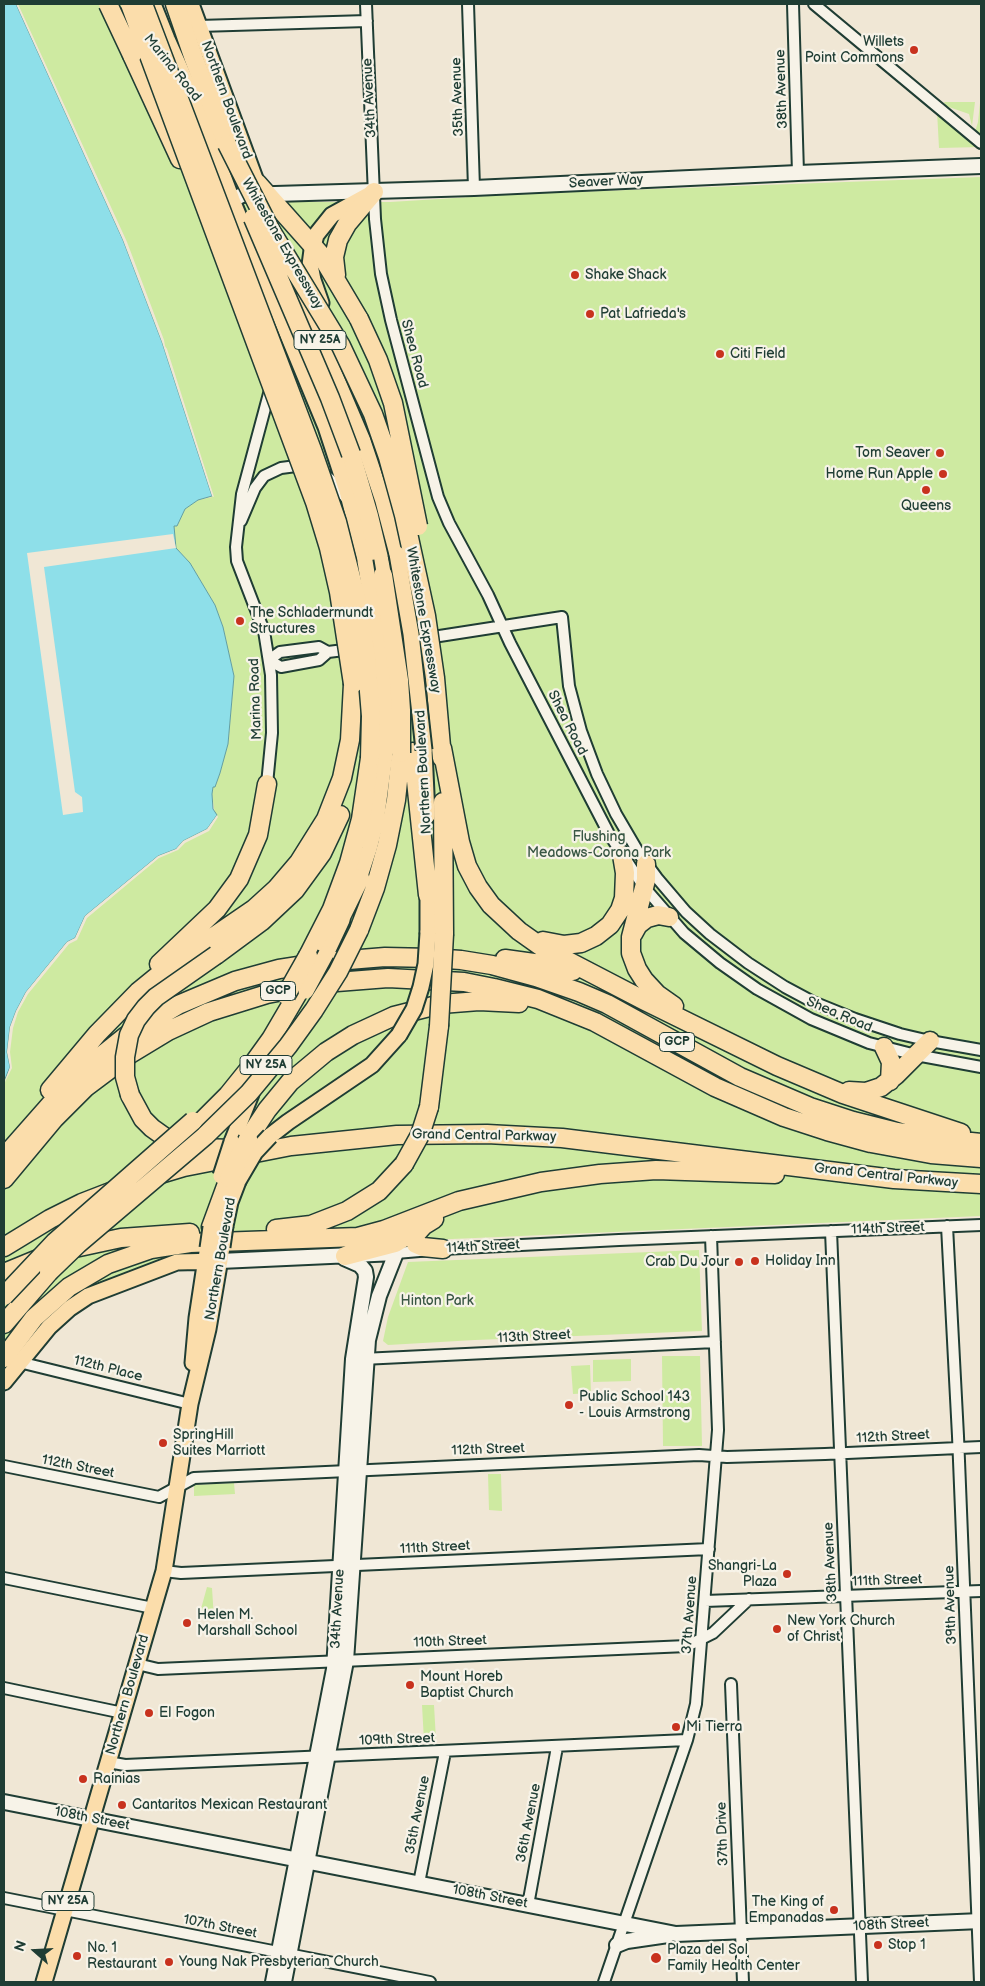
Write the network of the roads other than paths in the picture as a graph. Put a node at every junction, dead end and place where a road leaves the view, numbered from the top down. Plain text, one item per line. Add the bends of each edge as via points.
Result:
1 (99, 4) edge
2 (130, 4) edge
3 (143, 4) edge
4 (153, 4) edge
5 (175, 4) edge
6 (191, 4) edge
7 (366, 4) edge
8 (468, 4) edge
9 (793, 4) edge
10 (814, 4) edge
11 (110, 11) edge
12 (367, 21) junction
13 (199, 26) junction
14 (981, 143) edge
15 (222, 151) junction
16 (981, 166) edge
17 (798, 173) junction
18 (474, 188) junction
19 (262, 190) junction
20 (374, 192) junction
21 (232, 200) junction
22 (313, 245) junction
23 (228, 269) junction
24 (337, 281) junction
25 (280, 319) junction
26 (379, 486) junction
27 (352, 507) junction
28 (238, 529) junction
29 (502, 626) junction
30 (269, 660) junction
31 (435, 678) junction
32 (442, 748) junction
33 (385, 756) junction
34 (268, 784) joint
35 (622, 855) junction
36 (646, 864) junction
37 (360, 878) joint
38 (644, 887) junction
39 (428, 895) joint
40 (669, 917) junction
41 (519, 931) junction
42 (436, 933) junction
43 (630, 942) junction
44 (318, 955) junction
45 (369, 958) junction
46 (297, 993) junction
47 (645, 1001) junction
48 (608, 1029) junction
49 (930, 1041) junction
50 (884, 1047) junction
51 (740, 1048) junction
52 (981, 1050) edge
53 (916, 1055) junction
54 (68, 1067) junction
55 (981, 1067) edge
56 (798, 1075) junction
57 (890, 1081) junction
58 (981, 1137) edge
59 (240, 1141) junction
60 (981, 1143) edge
61 (291, 1146) junction
62 (4, 1152) edge
63 (4, 1157) edge
64 (981, 1158) edge
65 (404, 1164) junction
66 (229, 1178) junction
67 (4, 1179) edge
68 (909, 1181) junction
69 (981, 1184) edge
70 (480, 1196) junction
71 (424, 1225) junction
72 (981, 1225) edge
73 (947, 1226) junction
74 (218, 1227) joint
75 (831, 1231) junction
76 (408, 1236) junction
77 (711, 1236) junction
78 (261, 1240) junction
79 (4, 1247) edge
80 (443, 1248) junction
81 (396, 1253) junction
82 (214, 1254) junction
83 (338, 1256) junction
84 (4, 1273) edge
85 (4, 1296) edge
86 (4, 1324) edge
87 (715, 1342) junction
88 (360, 1359) junction
89 (12, 1360) edge
90 (4, 1382) edge
91 (190, 1404) junction
92 (981, 1447) edge
93 (958, 1448) junction
94 (840, 1453) junction
95 (716, 1456) junction
96 (4, 1466) edge
97 (352, 1470) junction
98 (177, 1488) junction
99 (709, 1549) junction
100 (346, 1565) junction
101 (164, 1571) junction
102 (4, 1578) edge
103 (981, 1591) edge
104 (964, 1592) junction
105 (846, 1596) junction
106 (749, 1599) junction
107 (705, 1601) junction
108 (153, 1608) junction
109 (702, 1639) junction
110 (340, 1661) junction
111 (137, 1664) junction
112 (731, 1684) dead end
113 (4, 1688) edge
114 (123, 1713) junction
115 (687, 1740) junction
116 (557, 1747) junction
117 (445, 1752) junction
118 (323, 1757) junction
119 (108, 1762) junction
120 (4, 1802) edge
121 (92, 1819) junction
122 (302, 1861) junction
123 (419, 1884) junction
124 (4, 1898) edge
125 (528, 1905) junction
126 (65, 1910) junction
127 (979, 1921) edge
128 (625, 1924) junction
129 (860, 1927) junction
130 (741, 1931) junction
131 (676, 1934) junction
132 (617, 1945) junction
133 (284, 1954) junction
134 (44, 1982) edge
135 (273, 1982) edge
136 (284, 1982) edge
137 (430, 1982) edge
138 (604, 1982) edge
139 (743, 1982) edge
140 (862, 1982) edge
141 (980, 1982) edge

1 - 11 highway
2 - 23 highway, bridge
3 - 33 highway, bridge via 337,522 365,648 370,709
4 - 15 main road, Northern Boulevard / NY 25A via 196,104
5 - 15 highway, Whitestone Expressway
6 - 13 main road, Northern Boulevard / NY 25A
7 - 12 street, 34th Avenue
8 - 18 street, 35th Avenue
9 - 17 street, 38th Avenue
10 - 14 street
11 - 15 street, Marina Road
11 - 23 highway, bridge
12 - 13 street
12 - 20 street, 34th Avenue
13 - 19 main road, Northern Boulevard / NY 25A
15 - 21 main road, Northern Boulevard / NY 25A
15 - 31 highway, Whitestone Expressway, bridge via 337,339 372,414 404,515 426,616
15 - 33 highway, bridge via 347,440 366,502 400,649
16 - 17 main road, Seaver Way
17 - 18 main road, Seaver Way
18 - 20 main road, Seaver Way
19 - 20 main road, Seaver Way
19 - 21 main road, Seaver Way
19 - 22 highway
19 - 26 main road, Northern Boulevard / NY 25A via 297,288 358,427
20 - 22 main road via 332,215 318,231
20 - 24 highway via 338,240 334,261
20 - 29 street, Shea Road via 377,243 387,304 438,497
21 - 25 main road, Northern Boulevard / NY 25A
22 - 24 highway
22 - 26 main road via 310,260 313,280
23 - 33 highway, bridge via 322,525 342,607 354,684 352,728
24 - 31 highway, bridge via 359,319 384,375 401,433 422,552
25 - 27 main road, Northern Boulevard / NY 25A via 326,427
25 - 28 street, Marina Road via 279,354 245,479
26 - 33 main road, Northern Boulevard / NY 25A, bridge via 411,634
27 - 28 street, Marina Road via 323,473 307,466 288,466 268,473 260,481
27 - 33 main road, Northern Boulevard / NY 25A, bridge via 365,561 384,676
28 - 30 street, Marina Road via 237,561 264,631
29 - 30 street via 328,652 319,647 281,651
29 - 35 street, Shea Road
29 - 36 street, Shea Road via 562,617 567,678 581,731 616,814
30 - 34 street, Marina Road via 272,705
31 - 32 highway, Whitestone Expressway
32 - 41 highway via 467,866 491,905
32 - 42 highway
33 - 37 main road, Northern Boulevard / NY 25A via 376,822
33 - 39 highway
33 - 44 highway via 364,805 349,863
33 - 54 highway via 334,799 304,857 283,882 254,909 138,992
33 - 61 highway, bridge via 349,790 326,846 295,890 268,916 156,997 136,1020 129,1035 124,1072 130,1095 149,1126 163,1136 181,1144 212,1150
33 - 86 highway, bridge via 396,800 375,888 359,930 314,1010 249,1093 206,1136 84,1239 49,1272
34 - 54 highway via 255,843 231,892 206,921 127,994
35 - 38 street, Shea Road
35 - 41 highway via 625,878 623,902 616,917 600,933 581,943 564,945 542,941
36 - 38 highway
36 - 49 street, Shea Road via 699,924 772,979 841,1014 884,1030
37 - 44 highway
38 - 40 street, Shea Road
38 - 43 highway
39 - 42 main road, Northern Boulevard
40 - 43 highway via 644,920 634,931
40 - 50 street, Shea Road via 708,953 769,997 824,1025
41 - 47 highway via 544,948
42 - 65 highway, bridge via 439,1026 429,1107 420,1135
42 - 66 main road, Northern Boulevard, bridge via 419,995 399,1035 372,1065 270,1136
43 - 51 highway via 637,968 654,990
44 - 46 highway
45 - 47 highway via 433,953 535,963 577,972
45 - 60 highway, GCP via 461,960 536,977 600,1001 740,1076 810,1107 897,1132
45 - 63 highway, GCP via 264,973 206,992 165,1012 126,1036 90,1065
46 - 59 main road, NY 25A via 250,1096
46 - 85 highway, bridge via 195,1123 43,1252
47 - 51 highway
48 - 59 highway via 543,1009 499,1001 449,1003 394,1016 353,1035 313,1062 280,1094
48 - 64 highway, Grand Central Parkway / GCP via 722,1090 799,1122 886,1146
48 - 67 highway, Grand Central Parkway / GCP via 538,999 450,980 358,980 267,994 224,1006 181,1024 116,1063 59,1113
49 - 52 street, Shea Road
49 - 53 highway
50 - 53 street, Shea Road
50 - 57 highway via 891,1062
51 - 56 highway
53 - 55 street, Shea Road
53 - 57 highway
54 - 62 highway
56 - 57 highway via 856,1092 876,1089
56 - 58 highway via 910,1117
59 - 66 highway, bridge
61 - 68 highway, Grand Central Parkway via 412,1134 532,1136
61 - 79 highway, Grand Central Parkway via 144,1179 64,1211
65 - 78 highway via 374,1201 345,1221 306,1235
65 - 84 highway via 367,1200 311,1225 121,1238 52,1254
66 - 74 highway
68 - 69 highway, Grand Central Parkway
68 - 70 highway via 645,1170 553,1180
70 - 71 highway
70 - 78 highway via 364,1236
71 - 76 highway
71 - 80 highway via 416,1234 416,1244
72 - 73 street, 114th Street
73 - 75 street, 114th Street
73 - 93 street, 39th Avenue
74 - 82 main road, Northern Boulevard, bridge
75 - 77 street, 114th Street
75 - 94 street, 38th Avenue
76 - 81 highway
76 - 83 highway via 388,1245
77 - 80 street, 114th Street
77 - 87 street, 37th Avenue
78 - 89 highway via 175,1245 143,1251 108,1264 75,1283 29,1324
80 - 81 street, 114th Street
81 - 83 main road, 114th Street
81 - 88 main road, 34th Avenue
82 - 83 main road, 114th Street
82 - 89 main road, 114th Street via 172,1263 88,1296
82 - 91 main road, Northern Boulevard via 196,1333
83 - 88 main road, 34th Avenue via 356,1262 366,1273
87 - 88 street, 113th Street
87 - 95 street, 37th Avenue
88 - 97 main road, 34th Avenue
89 - 90 main road, 114th Street
89 - 91 street, 112th Place
91 - 98 main road, Northern Boulevard / NY 25A
92 - 93 street, 112th Street
93 - 94 street, 112th Street
93 - 104 street, 39th Avenue
94 - 95 street, 112th Street
94 - 105 street, 38th Avenue
95 - 97 street, 112th Street
95 - 99 street, 37th Avenue
96 - 98 street, 112th Street via 159,1496
97 - 98 street, 112th Street via 194,1478
97 - 100 main road, 34th Avenue
98 - 101 main road, Northern Boulevard / NY 25A
99 - 100 street, 111th Street
99 - 107 street, 37th Avenue
100 - 101 street, 111th Street via 181,1573
100 - 110 main road, 34th Avenue
101 - 108 main road, Northern Boulevard / NY 25A
102 - 108 street
103 - 104 street, 111th Street
104 - 105 street, 111th Street
104 - 127 street, 39th Avenue
105 - 106 street, 111th Street
105 - 129 street, 38th Avenue
106 - 107 street, 111th Street
106 - 109 street, 110th Street via 713,1633
107 - 109 street, 37th Avenue
108 - 111 main road, Northern Boulevard / NY 25A
109 - 110 street, 110th Street via 688,1646
109 - 115 street, 37th Avenue via 695,1710
110 - 111 street, 110th Street via 158,1669
110 - 118 main road, 34th Avenue
111 - 114 main road, Northern Boulevard / NY 25A
112 - 130 street, 37th Drive
113 - 114 street
114 - 119 main road, Northern Boulevard / NY 25A
115 - 116 street, 109th Street
115 - 128 street, 37th Avenue
116 - 117 street, 109th Street
116 - 125 street, 36th Avenue
117 - 118 street, 109th Street
117 - 123 street, 35th Avenue
118 - 119 street, 109th Street via 125,1765
118 - 122 main road, 34th Avenue
119 - 121 main road, Northern Boulevard / NY 25A
120 - 121 main road, 108th Street
121 - 122 main road, 108th Street
121 - 126 main road, Northern Boulevard / NY 25A
122 - 123 main road, 108th Street
122 - 133 main road, 34th Avenue
123 - 125 main road, 108th Street
124 - 126 street, 107th Street
125 - 128 main road, 108th Street
126 - 133 street, 107th Street
126 - 134 main road, Northern Boulevard / NY 25A
127 - 129 main road, 108th Street
127 - 141 street, 39th Avenue
128 - 131 main road, 108th Street
128 - 132 street, 37th Avenue
129 - 130 main road, 108th Street
129 - 140 street, 38th Avenue
130 - 131 main road, 108th Street
130 - 139 street, 37th Drive
131 - 132 main road
132 - 138 street, 37th Avenue
133 - 135 main road, 34th Avenue
133 - 136 main road, 34th Avenue
133 - 137 street, 107th Street

